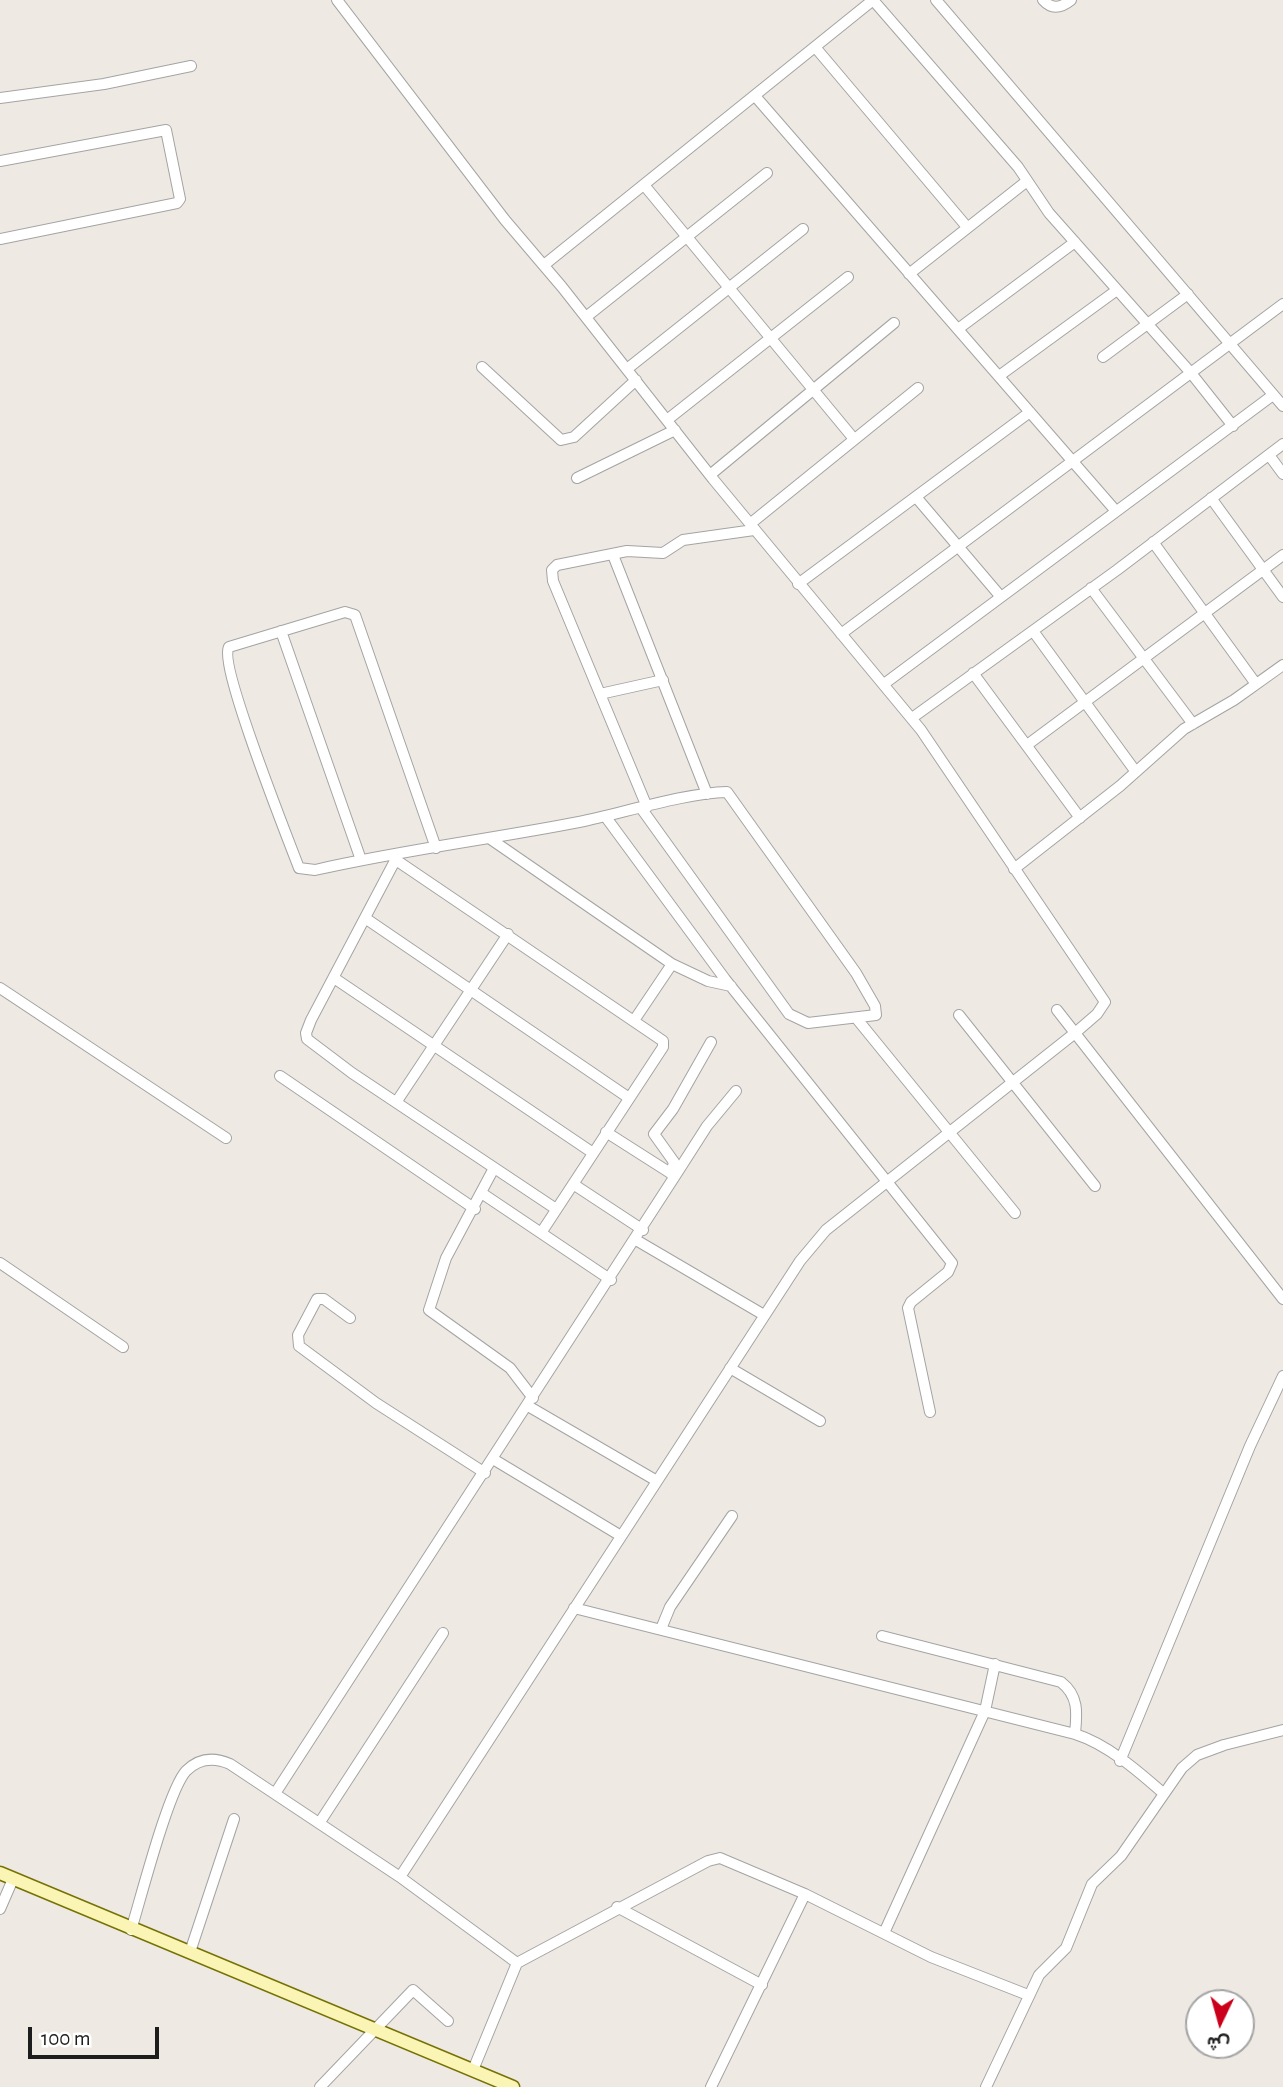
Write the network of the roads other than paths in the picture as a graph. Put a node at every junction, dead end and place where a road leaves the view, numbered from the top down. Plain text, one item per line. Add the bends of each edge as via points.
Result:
1 (337, 0) edge
2 (873, 0) edge
3 (936, 0) edge
4 (1043, 0) edge
5 (1071, 0) edge
6 (815, 47) junction
7 (191, 66) dead end
8 (755, 96) junction
9 (0, 98) edge
10 (0, 161) edge
11 (767, 173) dead end
12 (1027, 181) junction
13 (644, 185) junction
14 (967, 227) junction
15 (803, 229) dead end
16 (687, 236) junction
17 (0, 239) edge
18 (1075, 242) junction
19 (544, 265) junction
20 (909, 274) junction
21 (848, 277) dead end
22 (729, 287) junction
23 (1117, 290) junction
24 (1188, 295) junction
25 (1283, 304) edge
26 (586, 317) junction
27 (894, 323) dead end
28 (1149, 325) junction
29 (958, 329) junction
30 (771, 338) junction
31 (1230, 343) junction
32 (1103, 357) dead end
33 (482, 367) dead end
34 (627, 369) junction
35 (1191, 373) junction
36 (999, 376) junction
37 (636, 380) junction
38 (918, 388) dead end
39 (812, 389) junction
40 (1273, 395) junction
41 (1283, 406) edge
42 (1030, 412) junction
43 (667, 420) junction
44 (1233, 426) junction
45 (674, 430) junction
46 (854, 439) junction
47 (1283, 444) edge
48 (1269, 455) junction
49 (1073, 460) junction
50 (1283, 474) edge
51 (709, 475) junction
52 (577, 478) dead end
53 (916, 497) junction
54 (1211, 498) junction
55 (1115, 510) junction
56 (752, 527) junction
57 (1153, 542) junction
58 (958, 546) junction
59 (613, 555) junction
60 (1283, 555) edge
61 (1263, 570) junction
62 (798, 584) junction
63 (1091, 588) junction
64 (1001, 597) junction
65 (1283, 597) edge
66 (1204, 614) junction
67 (281, 631) junction
68 (1033, 631) junction
69 (841, 634) junction
70 (1145, 658) junction
71 (1283, 664) edge
72 (973, 673) junction
73 (663, 680) junction
74 (884, 684) junction
75 (1256, 684) junction
76 (600, 694) junction
77 (1087, 701) junction
78 (912, 718) junction
79 (1193, 724) junction
80 (1027, 745) junction
81 (1136, 772) junction
82 (707, 794) junction
83 (644, 808) junction
84 (605, 816) junction
85 (1080, 818) junction
86 (489, 838) junction
87 (436, 848) junction
88 (397, 857) junction
89 (361, 860) junction
90 (1014, 869) junction
91 (365, 918) junction
92 (508, 934) junction
93 (672, 964) junction
94 (334, 978) junction
95 (731, 986) junction
96 (0, 988) edge
97 (471, 989) junction
98 (1057, 1010) dead end
99 (959, 1015) dead end
100 (635, 1019) junction
101 (857, 1019) junction
102 (1075, 1033) junction
103 (712, 1041) dead end
104 (433, 1046) junction
105 (279, 1076) dead end
106 (1012, 1084) junction
107 (736, 1091) dead end
108 (629, 1098) junction
109 (397, 1101) junction
110 (606, 1132) junction
111 (949, 1133) junction
112 (226, 1138) dead end
113 (593, 1153) junction
114 (494, 1168) junction
115 (673, 1175) junction
116 (887, 1182) junction
117 (573, 1184) junction
118 (1095, 1186) dead end
119 (483, 1194) junction
120 (475, 1209) junction
121 (556, 1209) junction
122 (1015, 1213) dead end
123 (643, 1230) junction
124 (541, 1233) junction
125 (636, 1240) junction
126 (0, 1263) edge
127 (611, 1280) junction
128 (1283, 1299) edge
129 (764, 1315) junction
130 (350, 1318) dead end
131 (123, 1347) dead end
132 (730, 1368) junction
133 (1283, 1376) edge
134 (531, 1402) junction
135 (930, 1412) dead end
136 (820, 1420) dead end
137 (493, 1459) junction
138 (485, 1473) junction
139 (657, 1481) junction
140 (732, 1516) dead end
141 (621, 1536) junction
142 (574, 1608) junction
143 (662, 1629) junction
144 (443, 1633) dead end
145 (882, 1636) dead end
146 (995, 1664) junction
147 (985, 1711) junction
148 (1283, 1730) edge
149 (1075, 1734) junction
150 (1120, 1761) junction
151 (276, 1792) junction
152 (1163, 1793) junction
153 (234, 1819) dead end
154 (320, 1822) junction
155 (0, 1873) edge
156 (400, 1877) junction
157 (13, 1879) junction
158 (805, 1894) junction
159 (617, 1908) junction
160 (0, 1909) edge
161 (131, 1930) junction
162 (884, 1933) junction
163 (190, 1952) junction
164 (517, 1963) junction
165 (762, 1985) junction
166 (1028, 1995) junction
167 (448, 2021) dead end
168 (373, 2029) junction
169 (473, 2070) junction
170 (320, 2087) edge
171 (513, 2087) edge
172 (711, 2087) edge
173 (986, 2087) edge

1 - 19 street
2 - 6 street
2 - 12 street
3 - 24 street
4 - 5 street via 1062,7
6 - 8 street
6 - 14 street
7 - 9 street
8 - 13 street
8 - 20 street
10 - 17 street via 166,130 180,199
11 - 16 street
12 - 14 street
12 - 18 street
13 - 16 street
13 - 19 street
14 - 20 street
15 - 22 street
16 - 22 street
16 - 26 street
18 - 23 street
18 - 29 street
19 - 26 street
20 - 29 street
21 - 30 street
22 - 30 street
22 - 34 street
23 - 28 street
23 - 36 street
24 - 28 street
24 - 31 street
25 - 31 street
26 - 34 street
27 - 39 street
28 - 32 street
28 - 35 street
29 - 36 street
30 - 39 street
30 - 43 street
31 - 35 street
31 - 40 street
33 - 37 street via 561,440 575,437
34 - 37 street
35 - 44 street
35 - 49 street
36 - 42 street
37 - 43 street
38 - 46 street
39 - 46 street
39 - 51 street
40 - 41 street
40 - 44 street
42 - 49 street
42 - 53 street
43 - 45 street
44 - 55 street
45 - 51 street
45 - 52 street
46 - 56 street
47 - 48 street
48 - 50 street
48 - 54 street
49 - 55 street
49 - 58 street
51 - 56 street
53 - 58 street
53 - 62 street
54 - 57 street
54 - 61 street
55 - 64 street
56 - 59 street via 683,540 663,553
56 - 62 street
57 - 63 street
57 - 66 street
58 - 64 street
58 - 69 street
59 - 73 street
59 - 76 street via 557,565 552,570
60 - 61 street
61 - 65 street
61 - 66 street
62 - 69 street
63 - 68 street
63 - 70 street
64 - 74 street
66 - 70 street
66 - 75 street
67 - 87 street via 345,612 355,615
67 - 89 street
67 - 89 street via 240,642 226,652 244,718 299,868 308,871
68 - 72 street
68 - 77 street
69 - 74 street
70 - 77 street
70 - 79 street
71 - 75 street
72 - 78 street
72 - 80 street
73 - 76 street
73 - 82 street
74 - 78 street
75 - 79 street
76 - 83 street
77 - 80 street
77 - 81 street
78 - 90 street
79 - 81 street
80 - 85 street
81 - 85 street
82 - 83 street
82 - 101 street via 730,794 856,973 877,1012
83 - 84 street
83 - 101 street via 789,1014 808,1023
84 - 86 street
84 - 95 street
85 - 90 street
86 - 87 street
86 - 93 street
87 - 88 street
88 - 89 street
88 - 91 street
88 - 92 street
90 - 102 street via 1105,1002
91 - 94 street
91 - 97 street
92 - 97 street
92 - 100 street
93 - 95 street
93 - 100 street
94 - 104 street
94 - 109 street via 308,1026 307,1038
95 - 116 street
96 - 112 street
97 - 104 street
97 - 108 street
98 - 102 street
99 - 106 street
100 - 108 street via 663,1044
101 - 111 street
102 - 106 street
102 - 128 street
103 - 115 street via 654,1134 674,1161
104 - 109 street
104 - 113 street
105 - 120 street
106 - 111 street
106 - 118 street
107 - 115 street
108 - 110 street
109 - 114 street
110 - 113 street
110 - 115 street
111 - 116 street
111 - 122 street
113 - 117 street
114 - 119 street
114 - 121 street
115 - 123 street
116 - 129 street via 826,1230
116 - 135 street via 952,1264 908,1308
117 - 121 street
117 - 123 street
119 - 120 street
119 - 124 street
120 - 134 street via 446,1258 429,1310 510,1368
121 - 124 street
123 - 125 street
124 - 127 street
125 - 127 street
125 - 129 street
126 - 131 street
127 - 134 street
129 - 132 street
130 - 138 street via 317,1299 298,1335 299,1346 376,1403
132 - 136 street
132 - 139 street
133 - 150 street
134 - 137 street
134 - 139 street
137 - 138 street
137 - 141 street
138 - 151 street
139 - 141 street
140 - 143 street via 670,1608
141 - 142 street
142 - 143 street
142 - 156 street
143 - 147 street
144 - 154 street
145 - 146 street
146 - 147 street
146 - 149 street via 1052,1678 1071,1690 1076,1700
147 - 149 street
147 - 162 street
148 - 152 street via 1197,1755
149 - 150 street
150 - 152 street
151 - 154 street
151 - 161 street via 219,1759 198,1762 187,1770 179,1781
152 - 166 street via 1121,1856 1092,1884 1066,1948 1039,1975
153 - 163 street
154 - 156 street
155 - 157 street
156 - 164 street
157 - 160 street
157 - 161 street
158 - 159 street via 720,1858
158 - 162 street
158 - 165 street
159 - 164 street
159 - 165 street
161 - 163 street
162 - 166 street
163 - 168 street
164 - 169 street
165 - 172 street
166 - 173 street
167 - 168 street via 413,1990
168 - 169 street
168 - 170 street
169 - 171 street

